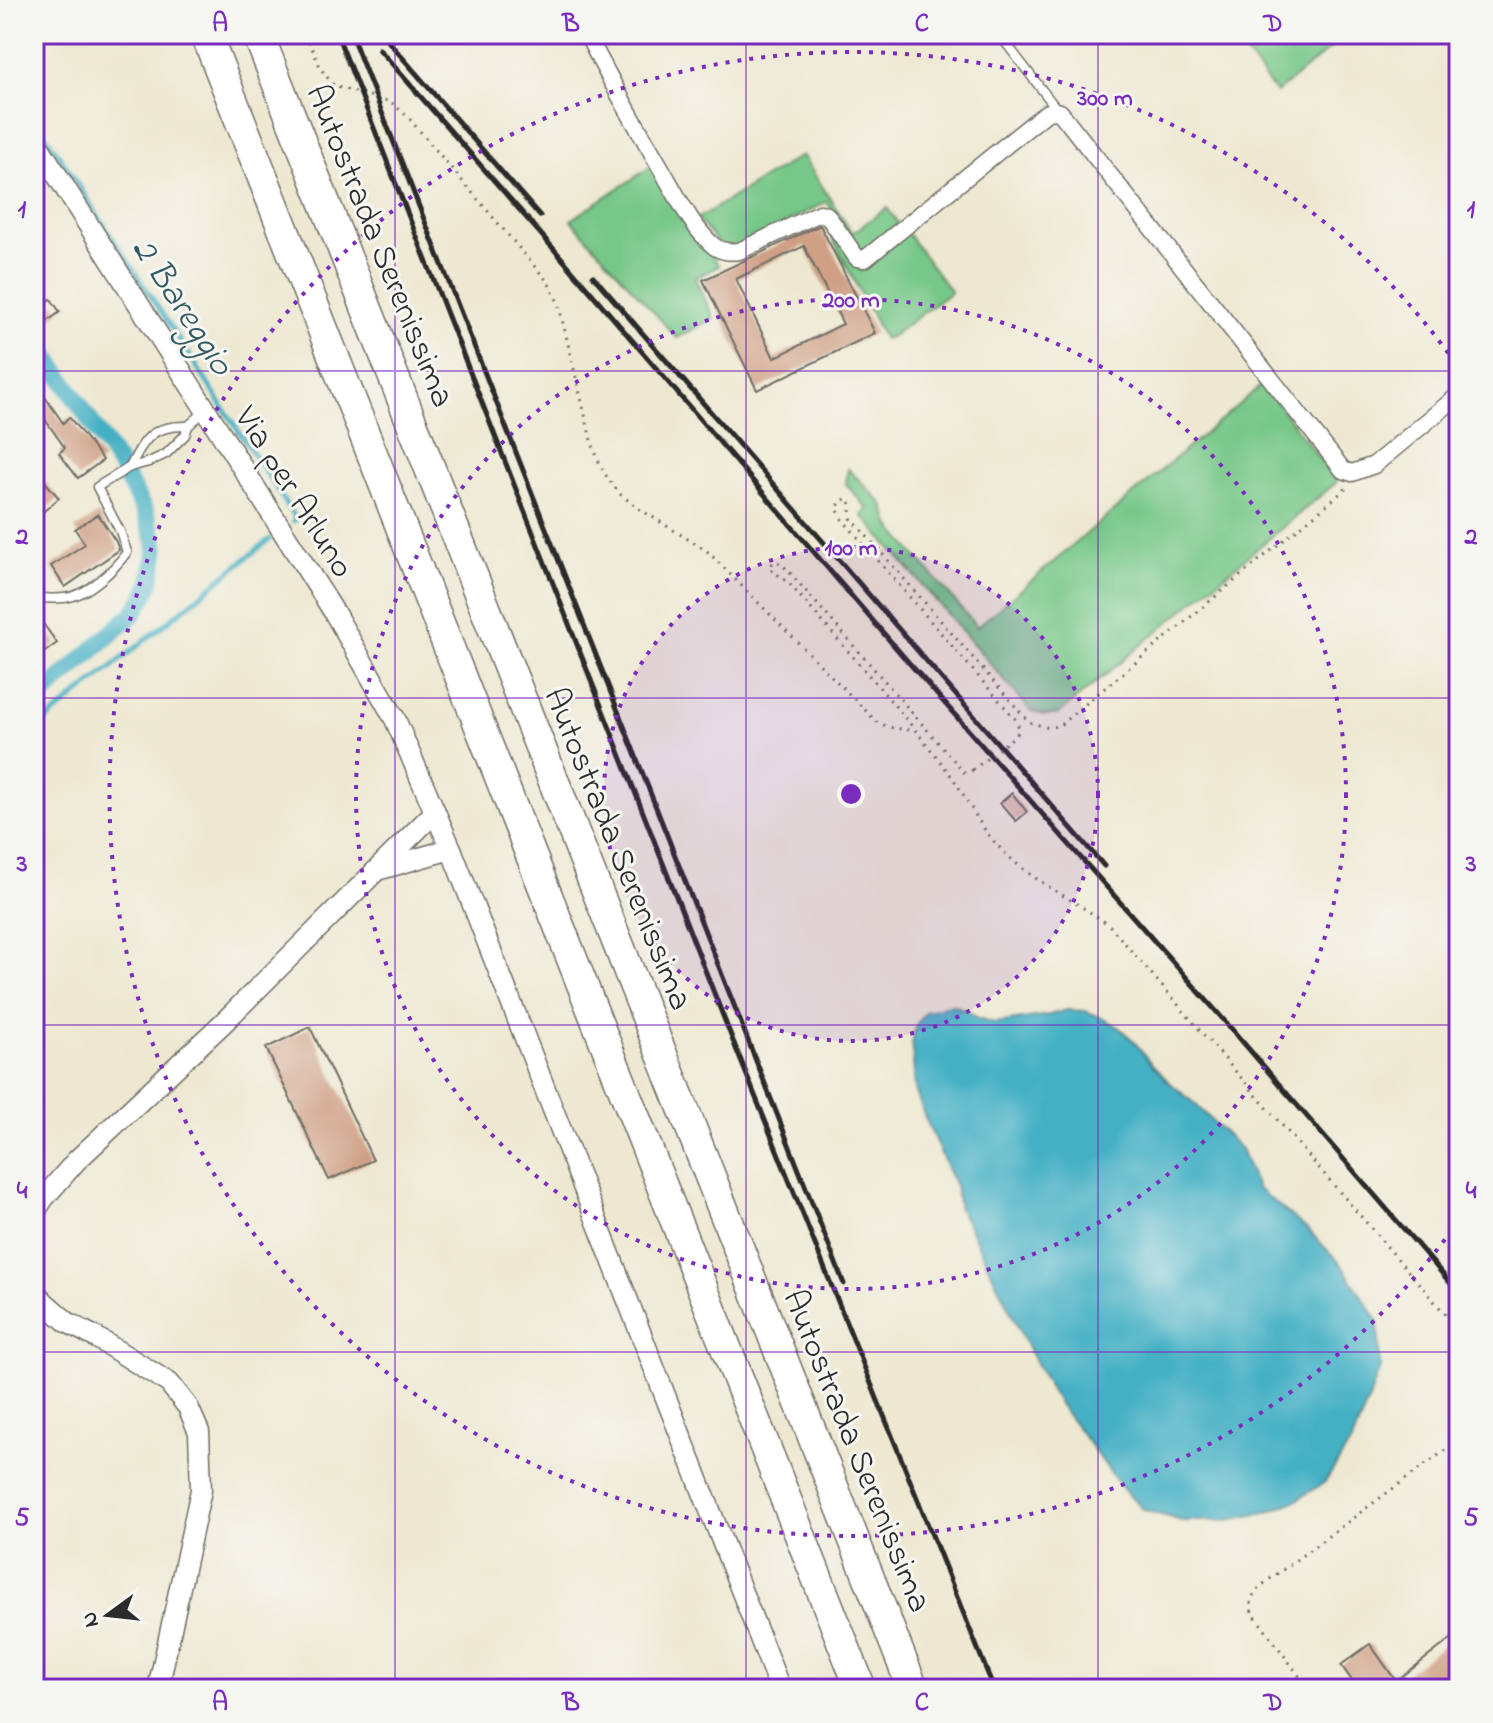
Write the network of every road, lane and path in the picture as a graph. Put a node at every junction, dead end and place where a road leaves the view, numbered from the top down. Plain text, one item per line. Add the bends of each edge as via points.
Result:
1 (206, 34) edge
2 (258, 34) edge
3 (306, 34) edge
4 (587, 34) edge
5 (999, 34) edge
6 (1060, 112) junction
7 (34, 139) edge
8 (1459, 395) edge
9 (206, 410) junction
10 (188, 426) junction
11 (130, 467) junction
12 (1352, 473) junction
13 (37, 598) dead end
14 (915, 731) junction
15 (434, 810) junction
16 (451, 849) junction
17 (377, 870) junction
18 (34, 1213) edge
19 (34, 1291) edge
20 (1459, 1330) edge
21 (1459, 1440) edge
22 (158, 1689) edge
23 (780, 1689) edge
24 (861, 1689) edge
25 (913, 1689) edge
26 (1309, 1689) edge

1 - 24 highway
2 - 25 highway, Autostrada Serenissima
3 - 14 path via 334,86 395,105 548,282 558,302 591,440 600,465 621,495 707,551 877,722
4 - 6 street via 686,211 704,236 724,251 739,251 820,213 827,215 857,258 865,259 1046,113
5 - 6 lane
6 - 12 street via 1329,455
7 - 9 street, Via per Arluno
8 - 12 street via 1374,465
9 - 10 lane
9 - 15 street, Via per Arluno via 395,719
10 - 11 lane via 166,454
10 - 11 lane via 159,429 146,439
11 - 13 lane via 97,487 127,552 98,583 67,598
12 - 14 path, bridge via 1353,483 1060,725 1049,728 1029,722 851,518 849,500 841,501 837,508 842,519 1017,721 1019,730 964,772 781,563 773,562 770,569 788,582
14 - 20 path via 999,848 1041,883 1110,926
15 - 16 street, Via per Arluno
15 - 17 street
16 - 17 street
16 - 23 street, Via per Arluno
17 - 18 street via 76,1161
19 - 22 street via 67,1322 169,1383 199,1432 201,1490
21 - 26 path via 1252,1595 1252,1612

